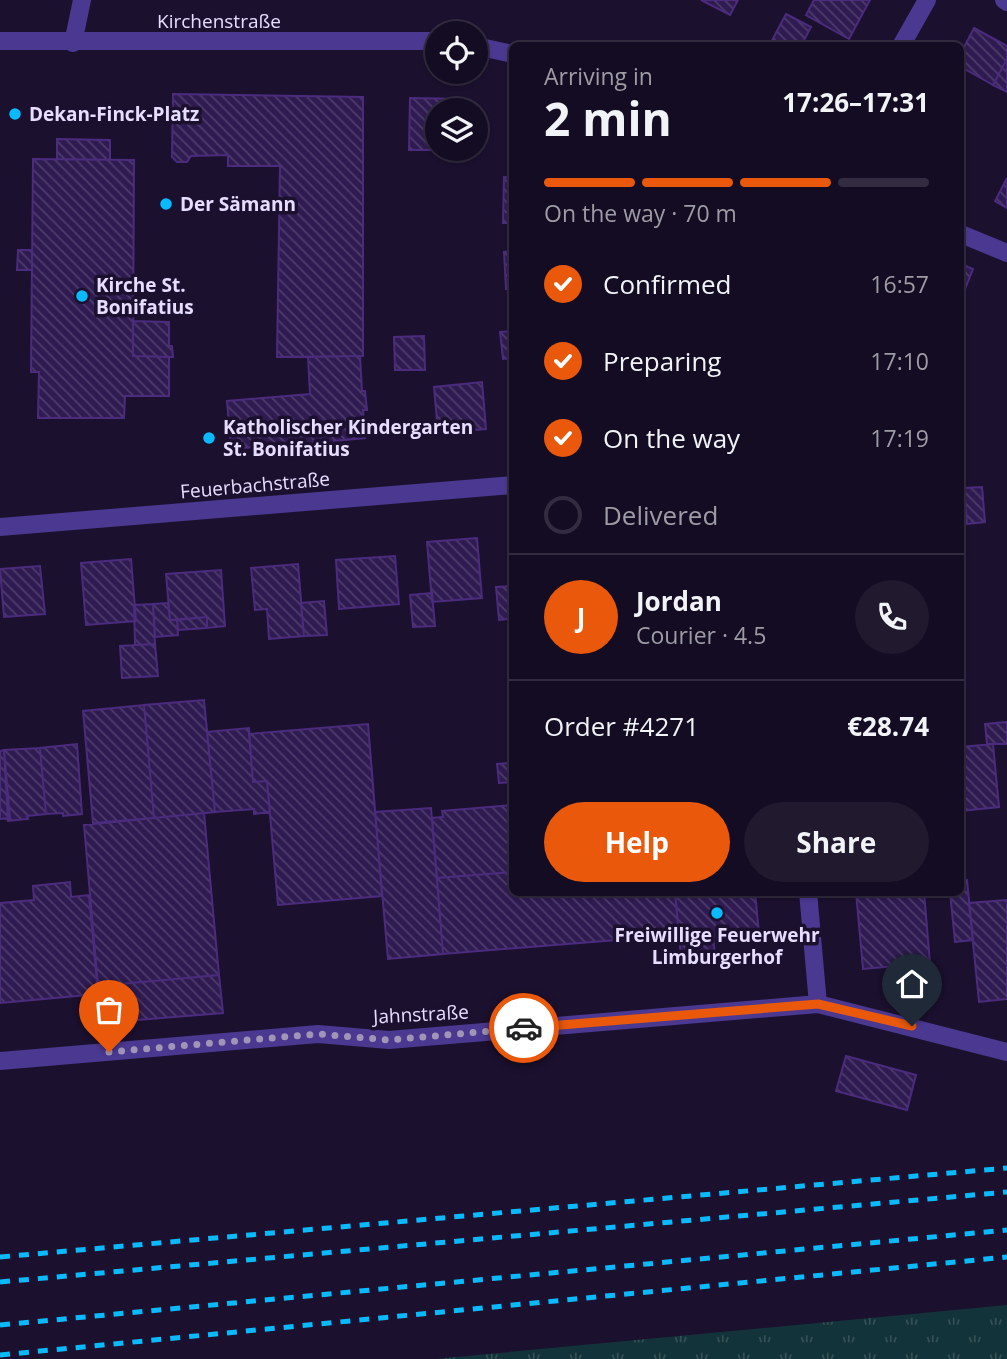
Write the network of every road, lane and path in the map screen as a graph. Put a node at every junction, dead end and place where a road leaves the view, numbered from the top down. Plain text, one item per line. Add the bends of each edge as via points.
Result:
1 (82, 0) edge
2 (927, 0) edge
3 (0, 41) edge
4 (425, 41) edge
5 (903, 42) edge
6 (73, 43) junction
7 (488, 49) edge
8 (509, 53) edge
9 (964, 235) edge
10 (1007, 253) edge
11 (509, 485) edge
12 (0, 527) edge
13 (808, 896) edge
14 (818, 1004) junction
15 (1007, 1052) edge
16 (0, 1061) edge

1 - 6 street
2 - 5 street
3 - 6 street, Kirchenstraße
4 - 6 street, Kirchenstraße
7 - 8 street
9 - 10 street
11 - 12 street, Feuerbachstraße
13 - 14 street
14 - 15 street, Jahnstraße
14 - 16 street, Jahnstraße via 389,1040 318,1034

